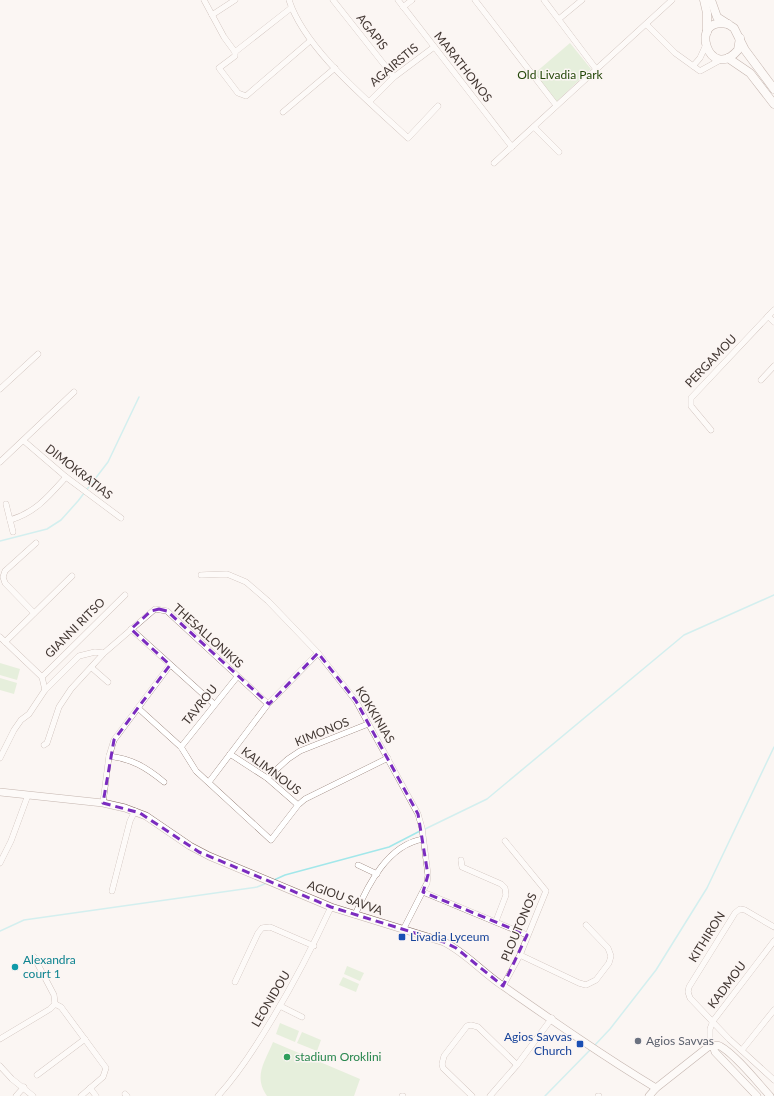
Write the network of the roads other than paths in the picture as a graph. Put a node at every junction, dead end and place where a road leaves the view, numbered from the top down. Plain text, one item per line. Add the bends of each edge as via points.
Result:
1 (204, 0) edge
2 (235, 0) edge
3 (289, 0) edge
4 (333, 0) edge
5 (398, 0) edge
6 (412, 0) edge
7 (475, 0) edge
8 (544, 0) edge
9 (582, 0) edge
10 (672, 0) edge
11 (704, 0) edge
12 (711, 0) edge
13 (403, 7) junction
14 (291, 8) junction
15 (212, 15) junction
16 (559, 19) junction
17 (729, 24) junction
18 (647, 25) junction
19 (707, 32) junction
20 (740, 38) junction
21 (310, 41) junction
22 (434, 47) junction
23 (705, 47) junction
24 (235, 52) junction
25 (725, 58) junction
26 (693, 66) junction
27 (334, 68) junction
28 (596, 69) junction
29 (394, 77) junction
30 (774, 88) edge
31 (370, 101) junction
32 (774, 104) edge
33 (556, 105) junction
34 (438, 106) dead end
35 (283, 112) dead end
36 (534, 127) junction
37 (512, 147) junction
38 (559, 152) dead end
39 (494, 163) dead end
40 (774, 310) edge
41 (768, 316) junction
42 (774, 322) edge
43 (38, 354) dead end
44 (774, 366) edge
45 (761, 380) dead end
46 (1, 387) edge
47 (74, 392) dead end
48 (711, 430) dead end
49 (24, 441) junction
50 (0, 462) edge
51 (66, 477) junction
52 (6, 504) dead end
53 (121, 518) dead end
54 (10, 520) junction
55 (13, 532) dead end
56 (36, 543) dead end
57 (201, 574) dead end
58 (72, 576) dead end
59 (125, 594) dead end
60 (34, 613) junction
61 (131, 629) junction
62 (2, 640) edge
63 (318, 653) junction
64 (104, 654) junction
65 (170, 665) junction
66 (92, 668) junction
67 (42, 677) junction
68 (237, 677) junction
69 (108, 682) dead end
70 (45, 690) junction
71 (214, 704) junction
72 (268, 704) junction
73 (138, 708) junction
74 (368, 724) junction
75 (44, 745) dead end
76 (181, 747) junction
77 (230, 754) junction
78 (109, 756) junction
79 (0, 758) edge
80 (388, 758) junction
81 (267, 778) junction
82 (164, 782) dead end
83 (208, 782) junction
84 (0, 792) edge
85 (28, 795) junction
86 (103, 803) junction
87 (298, 805) junction
88 (134, 811) junction
89 (423, 837) junction
90 (505, 841) dead end
91 (461, 860) dead end
92 (0, 863) edge
93 (358, 865) dead end
94 (377, 874) junction
95 (112, 891) dead end
96 (423, 892) junction
97 (331, 907) junction
98 (354, 915) junction
99 (496, 921) junction
100 (586, 925) dead end
101 (774, 927) edge
102 (403, 930) junction
103 (527, 935) junction
104 (774, 941) edge
105 (314, 946) junction
106 (520, 955) junction
107 (34, 957) dead end
108 (235, 982) dead end
109 (503, 986) junction
110 (54, 1004) junction
111 (280, 1006) junction
112 (774, 1010) edge
113 (302, 1017) dead end
114 (552, 1018) junction
115 (713, 1022) junction
116 (0, 1039) edge
117 (85, 1039) junction
118 (712, 1046) junction
119 (742, 1050) junction
120 (517, 1065) junction
121 (0, 1066) edge
122 (37, 1075) dead end
123 (774, 1080) edge
124 (24, 1087) junction
125 (90, 1088) junction
126 (656, 1088) junction
127 (16, 1096) edge
128 (33, 1096) edge
129 (81, 1096) edge
130 (96, 1096) edge
131 (218, 1096) edge
132 (472, 1096) edge
133 (490, 1096) edge
134 (649, 1096) edge
135 (757, 1096) edge
136 (770, 1096) edge

1 - 15 street
2 - 15 street
3 - 14 street
4 - 29 street, AGAPIS
5 - 13 street, MARATHONOS
6 - 13 street
7 - 33 street
8 - 16 street
9 - 16 street
10 - 18 street
11 - 19 main road
12 - 17 main road via 717,17
13 - 22 street, MARATHONOS
14 - 21 street
14 - 24 street
15 - 24 street
16 - 28 street
17 - 19 main road via 716,24
17 - 20 main road
18 - 26 street via 674,53
18 - 28 street
19 - 23 main road
20 - 25 main road via 738,50
20 - 30 main road
21 - 24 street via 246,96 238,93 219,68 235,56
21 - 27 street
22 - 29 street, AGAIRSTIS
22 - 37 street, MARATHONOS
23 - 25 main road via 712,56
23 - 26 street
25 - 26 street via 700,71
25 - 32 main road via 746,69
27 - 31 street
27 - 35 street
28 - 33 street
29 - 31 street, AGAIRSTIS
31 - 34 street via 408,138
33 - 36 street
36 - 37 street
36 - 38 street
37 - 39 street
40 - 41 street, PERGAMOU
41 - 42 street
41 - 48 street, PERGAMOU via 691,398 691,406
43 - 46 street
44 - 45 street
47 - 49 street
49 - 50 street
49 - 51 street, DIMOKRATIAS
51 - 53 street, DIMOKRATIAS
51 - 54 street via 37,507
52 - 54 street
54 - 55 street
56 - 60 street via 5,571 3,577 5,584
57 - 63 street, KOKKINIAS via 227,574 246,582
58 - 60 street
59 - 67 street, GIANNI RITSO
60 - 62 street
61 - 64 street
61 - 65 street
61 - 68 street, THESALLONIKIS via 151,611 162,609
62 - 67 street
63 - 72 street
63 - 74 street, KOKKINIAS via 356,701
64 - 66 street
64 - 70 street via 91,652 79,656
65 - 71 street
65 - 73 street
66 - 69 street
66 - 75 street via 64,698
67 - 70 street
68 - 71 street, TAVROU
68 - 72 street, THESALLONIKIS
70 - 79 street via 29,714 14,730
71 - 76 street, TAVROU
72 - 77 street
73 - 76 street
73 - 78 street via 120,729
74 - 80 street, KOKKINIAS
74 - 81 street, KIMONOS via 300,751
76 - 83 street via 196,771
77 - 81 street, KALIMNOUS
77 - 83 street
78 - 82 street via 140,764
78 - 86 street
80 - 87 street
80 - 89 street, KOKKINIAS via 413,803
81 - 87 street, KALIMNOUS
83 - 87 street via 271,840
84 - 85 street, AGIOU SAVVA
85 - 86 street, AGIOU SAVVA
85 - 92 street
86 - 88 street, AGIOU SAVVA
88 - 95 street
88 - 97 street, AGIOU SAVVA via 146,816 199,852
89 - 94 street via 392,854
89 - 96 street, KOKKINIAS via 428,875
90 - 103 street, PLOUTONOS via 546,891
91 - 99 street via 462,867 505,888 506,896
93 - 94 street
94 - 98 street
96 - 99 street
96 - 102 street, KOKKINIAS
97 - 98 street, AGIOU SAVVA
97 - 105 street, LEONIDOU
98 - 102 street, AGIOU SAVVA
99 - 103 street
100 - 106 street via 608,948 611,956 596,980 590,984 579,984
101 - 115 street, KITHIRON via 745,910 740,909 735,913 689,987 690,998
102 - 109 street, AGIOU SAVVA via 456,948
103 - 106 street, PLOUTONOS
104 - 115 street, KADMOU
105 - 108 street via 270,927 262,928
105 - 111 street, LEONIDOU
106 - 109 street, PLOUTONOS
107 - 110 street via 54,994
109 - 114 street, AGIOU SAVVA
110 - 116 street via 50,1009
110 - 117 street via 61,1007
111 - 113 street
111 - 131 street, LEONIDOU via 236,1077
112 - 119 street
114 - 120 street
114 - 126 street, AGIOU SAVVA via 572,1035
115 - 118 street, KADMOU via 710,1029
115 - 119 street
117 - 122 street
117 - 125 street via 106,1068 104,1077
118 - 126 street
118 - 135 street
118 - 136 street via 720,1047 731,1055
119 - 123 street
120 - 132 street via 478,1027 467,1026 444,1056 442,1064
120 - 133 street
121 - 124 street
124 - 127 street
124 - 128 street
125 - 129 street
125 - 130 street
126 - 134 street

